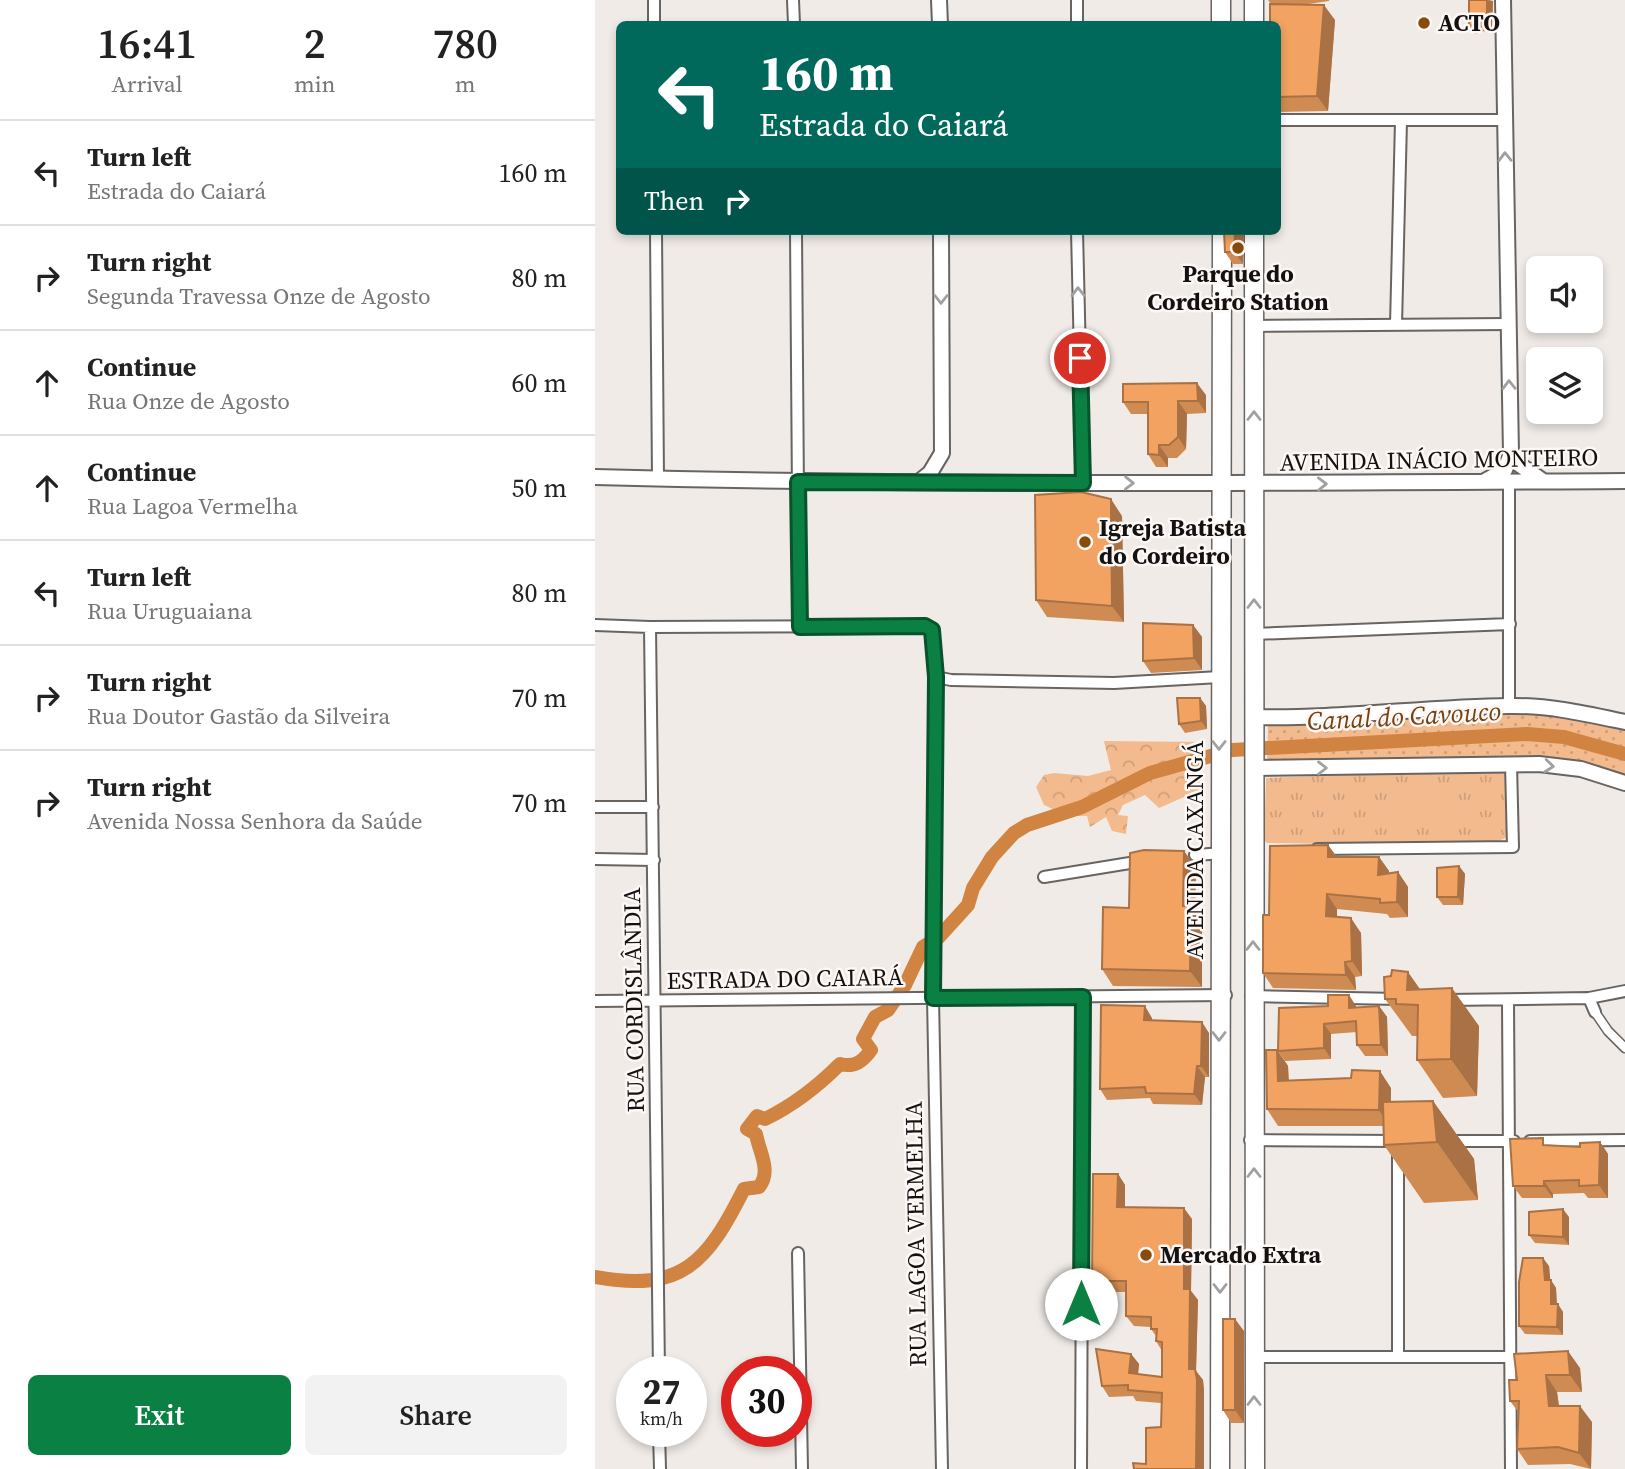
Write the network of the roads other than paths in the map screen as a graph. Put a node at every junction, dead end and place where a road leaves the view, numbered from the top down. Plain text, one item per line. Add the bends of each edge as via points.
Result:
1 (654, 0) edge
2 (793, 0) edge
3 (939, 0) edge
4 (1077, 0) edge
5 (1221, 0) edge
6 (1254, 0) edge
7 (1503, 0) edge
8 (654, 21) edge
9 (794, 21) edge
10 (940, 21) edge
11 (1077, 21) edge
12 (1221, 21) edge
13 (1254, 21) edge
14 (1281, 120) edge
15 (1505, 120) junction
16 (1401, 121) junction
17 (656, 235) edge
18 (796, 235) edge
19 (941, 235) edge
20 (1077, 235) edge
21 (1221, 235) edge
22 (1254, 235) edge
23 (1508, 324) junction
24 (1396, 325) junction
25 (1254, 326) junction
26 (942, 453) junction
27 (1511, 453) junction
28 (595, 477) edge
29 (657, 478) junction
30 (920, 481) junction
31 (962, 481) junction
32 (1543, 481) junction
33 (1625, 481) edge
34 (798, 482) junction
35 (1484, 482) junction
36 (1509, 482) junction
37 (1083, 483) junction
38 (1254, 484) junction
39 (1222, 485) junction
40 (1510, 624) junction
41 (595, 625) edge
42 (800, 627) junction
43 (650, 628) junction
44 (1254, 634) junction
45 (936, 677) junction
46 (1220, 677) junction
47 (1509, 706) junction
48 (1254, 719) junction
49 (1625, 722) edge
50 (1511, 764) junction
51 (1254, 765) junction
52 (1625, 783) edge
53 (595, 807) edge
54 (653, 807) junction
55 (1310, 849) edge
56 (1223, 853) junction
57 (1195, 855) dead end
58 (595, 859) edge
59 (654, 860) junction
60 (1151, 860) edge
61 (1044, 877) dead end
62 (1625, 991) edge
63 (1223, 995) junction
64 (1251, 996) junction
65 (1083, 997) junction
66 (933, 998) junction
67 (1589, 998) junction
68 (1410, 1000) edge
69 (1438, 1000) edge
70 (595, 1001) edge
71 (1508, 1001) junction
72 (656, 1002) junction
73 (1595, 1012) joint
74 (1625, 1048) edge
75 (1251, 1140) junction
76 (1625, 1140) edge
77 (1398, 1141) junction
78 (1412, 1141) edge
79 (1439, 1141) edge
80 (1509, 1141) junction
81 (798, 1253) dead end
82 (659, 1356) edge
83 (1509, 1356) junction
84 (1254, 1357) junction
85 (1398, 1357) junction
86 (659, 1447) edge
87 (660, 1469) edge
88 (802, 1469) edge
89 (942, 1469) edge
90 (1080, 1469) edge
91 (1220, 1469) edge
92 (1255, 1469) edge
93 (1511, 1469) edge

1 - 8 street
2 - 9 street
3 - 10 street
4 - 11 street
5 - 12 main road
6 - 13 main road
7 - 15 street
14 - 16 street
15 - 16 street
23 -> 15 street
16 - 24 street
17 - 29 street
18 - 34 street
19 -> 26 street
37 -> 20 street
21 - 39 main road, AVENIDA CAXANGÁ
22 - 25 main road
23 - 24 street
27 -> 23 street
24 - 25 street
38 -> 25 main road
26 - 30 street
26 - 31 street
27 - 32 street via 1517,463
27 - 35 street via 1505,470
28 - 29 street, AVENIDA INÁCIO MONTEIRO
29 - 34 street, AVENIDA INÁCIO MONTEIRO
30 - 31 street, AVENIDA INÁCIO MONTEIRO
30 - 34 street, AVENIDA INÁCIO MONTEIRO
31 - 37 street, AVENIDA INÁCIO MONTEIRO
32 - 33 street, AVENIDA INÁCIO MONTEIRO
32 - 36 street, AVENIDA INÁCIO MONTEIRO
34 - 42 street
35 - 36 street, AVENIDA INÁCIO MONTEIRO
38 -> 35 street, AVENIDA INÁCIO MONTEIRO
36 - 40 street
37 -> 39 street, AVENIDA INÁCIO MONTEIRO
38 - 39 street, AVENIDA INÁCIO MONTEIRO
44 -> 38 main road
39 - 46 main road, AVENIDA CAXANGÁ
40 - 44 street
40 - 47 street
41 - 43 street
42 - 43 street
42 - 45 street via 929,627
43 - 54 street, RUA CORDISLÂNDIA
44 - 48 main road
45 - 46 street via 1078,683
45 - 66 street, RUA LAGOA VERMELHA
46 -> 56 main road, AVENIDA CAXANGÁ
47 - 48 street
47 - 49 street
48 - 51 main road
51 -> 50 street
50 -> 52 street via 1581,769
50 - 55 street via 1513,846
64 -> 51 main road via 1257,851
53 - 54 street
54 - 59 street, RUA CORDISLÂNDIA
56 - 57 street
56 - 63 main road, AVENIDA CAXANGÁ
58 - 59 street
59 - 72 street, RUA CORDISLÂNDIA
60 - 61 street
62 - 67 street
63 - 65 street, ESTRADA DO CAIARÁ
63 -> 91 main road, AVENIDA CAXANGÁ
64 - 68 street
64 - 75 main road
65 - 66 street, ESTRADA DO CAIARÁ
65 - 90 street
66 - 72 street, ESTRADA DO CAIARÁ
66 - 89 street, RUA LAGOA VERMELHA
67 - 71 street
67 - 73 street
69 - 71 street
70 - 72 street, ESTRADA DO CAIARÁ
71 - 80 street
72 - 82 street, RUA CORDISLÂNDIA
73 - 74 street
75 - 77 street
84 -> 75 main road
76 - 80 street
77 - 78 street
77 - 85 street
79 - 80 street
80 - 83 street
81 - 88 street
83 - 85 street
83 - 93 street
84 - 85 street
92 -> 84 main road
86 - 87 street

